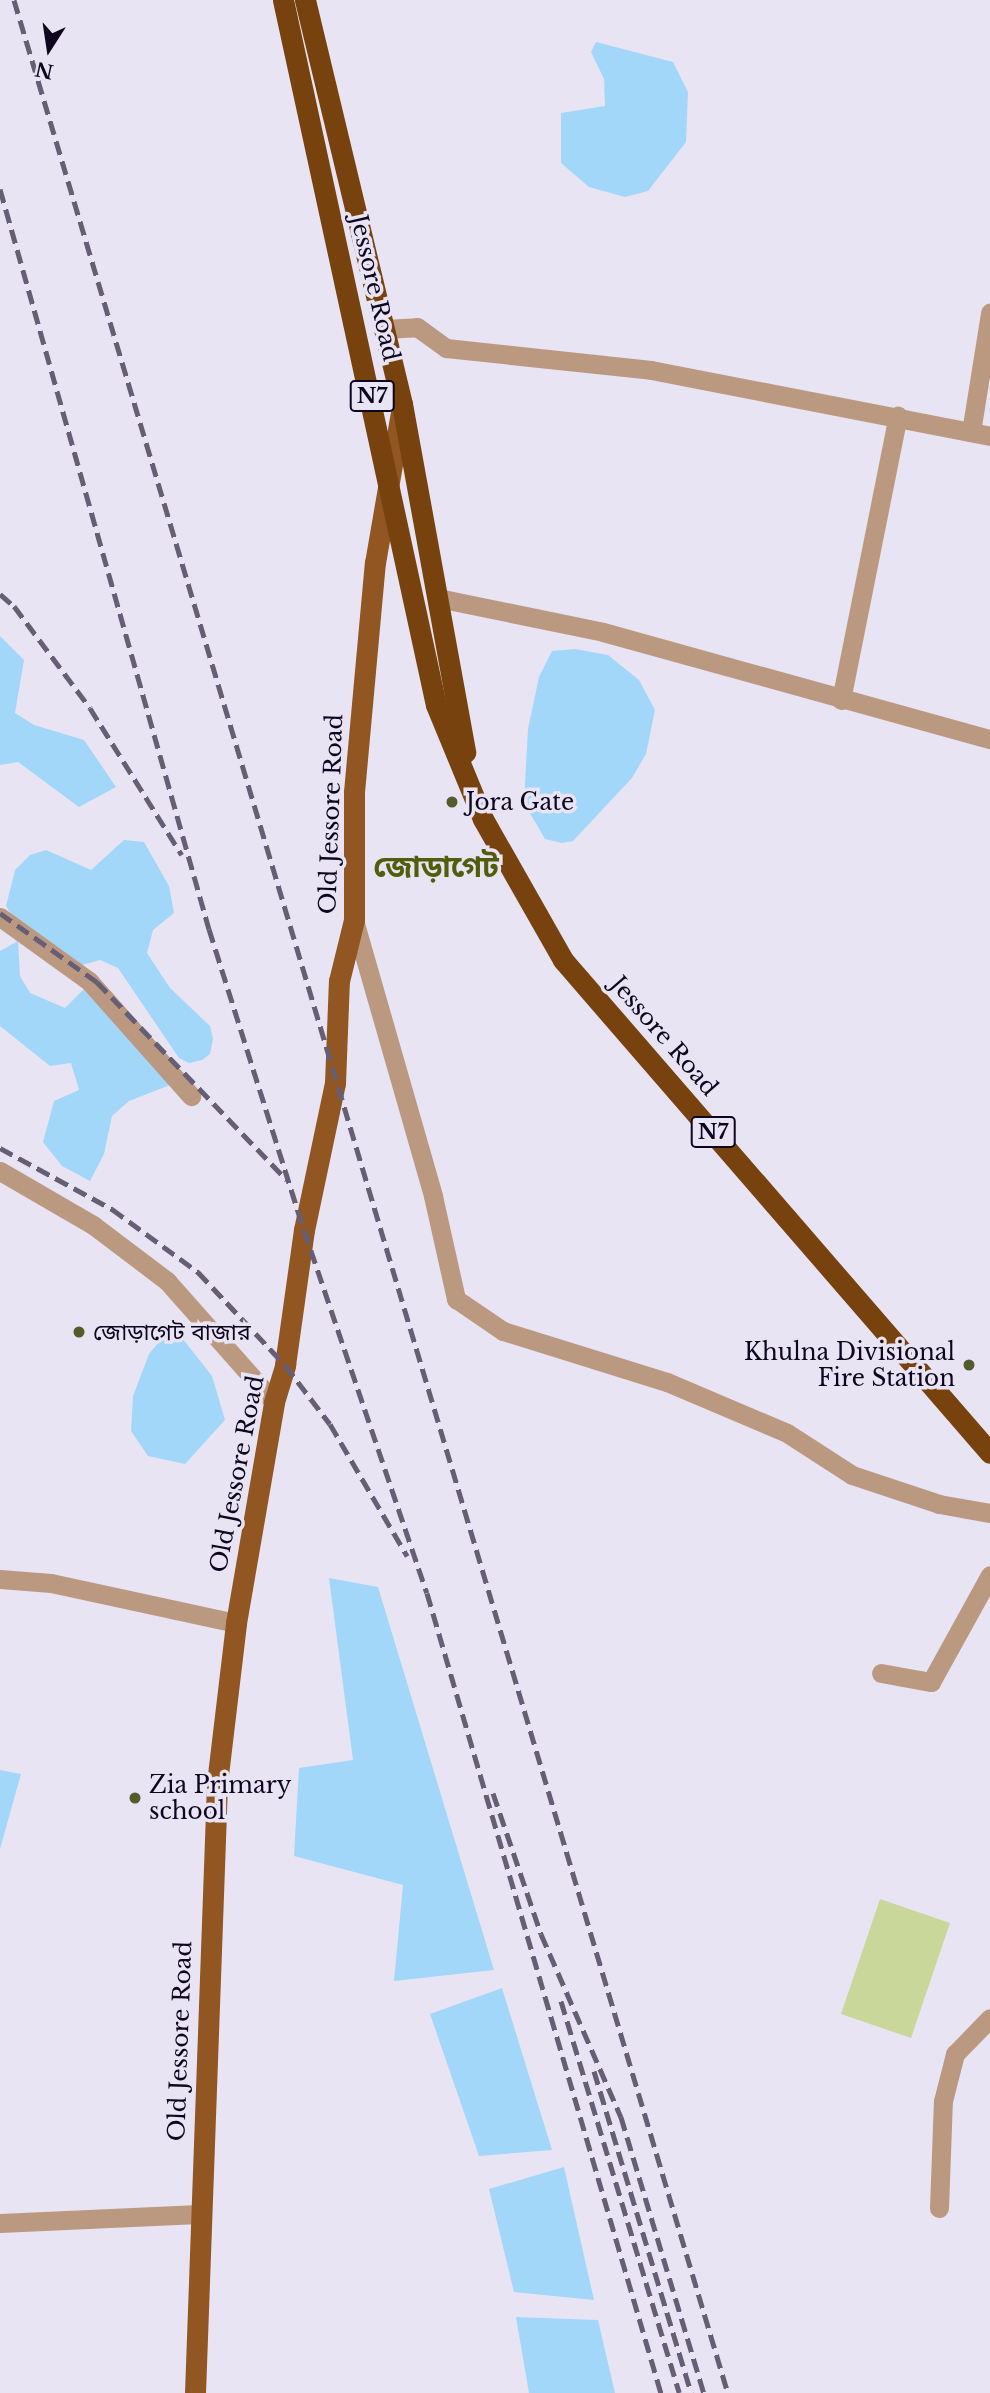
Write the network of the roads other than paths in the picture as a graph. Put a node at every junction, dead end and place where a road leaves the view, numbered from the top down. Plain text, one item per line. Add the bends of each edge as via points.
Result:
1 (283, 0) edge
2 (305, 0) edge
3 (990, 313) edge
4 (384, 329) junction
5 (402, 404) junction
6 (898, 416) junction
7 (981, 434) edge
8 (389, 473) junction
9 (438, 598) junction
10 (841, 701) junction
11 (990, 739) edge
12 (471, 789) junction
13 (0, 917) edge
14 (354, 920) junction
15 (191, 1096) dead end
16 (0, 1171) edge
17 (274, 1402) junction
18 (990, 1452) edge
19 (990, 1513) edge
20 (990, 1575) edge
21 (0, 1578) edge
22 (236, 1623) junction
23 (881, 1674) dead end
24 (990, 2018) edge
25 (939, 2208) dead end
26 (199, 2214) junction
27 (0, 2223) edge
28 (195, 2393) edge

1 - 8 highway, Jessore Road / N7
2 - 4 highway, Jessore Road / N7
3 - 7 street
4 - 5 highway, Jessore Road / N7
4 - 6 street via 417,327 446,348 651,370
5 - 8 main road, Old Jessore Road
5 - 9 highway, Jessore Road / N7
6 - 7 street
6 - 10 street
8 - 12 highway, Jessore Road / N7 via 436,705
8 - 14 main road, Old Jessore Road via 375,564 354,792
9 - 10 street via 603,632
9 - 12 highway, Jessore Road / N7
10 - 11 street
12 - 18 highway, Jessore Road / N7 via 511,876 563,960
13 - 15 street via 89,981
14 - 17 main road, Old Jessore Road via 339,981 335,1083 304,1230 285,1365
14 - 19 street via 426,1171 456,1299 503,1331 667,1382 787,1433 852,1475 939,1504
16 - 17 street via 93,1225 167,1281
17 - 22 main road, Old Jessore Road
20 - 23 street via 931,1682
21 - 22 street via 51,1583
22 - 26 main road, Old Jessore Road via 217,1783
24 - 25 street via 955,2054 943,2101
26 - 27 street
26 - 28 main road, Old Jessore Road

